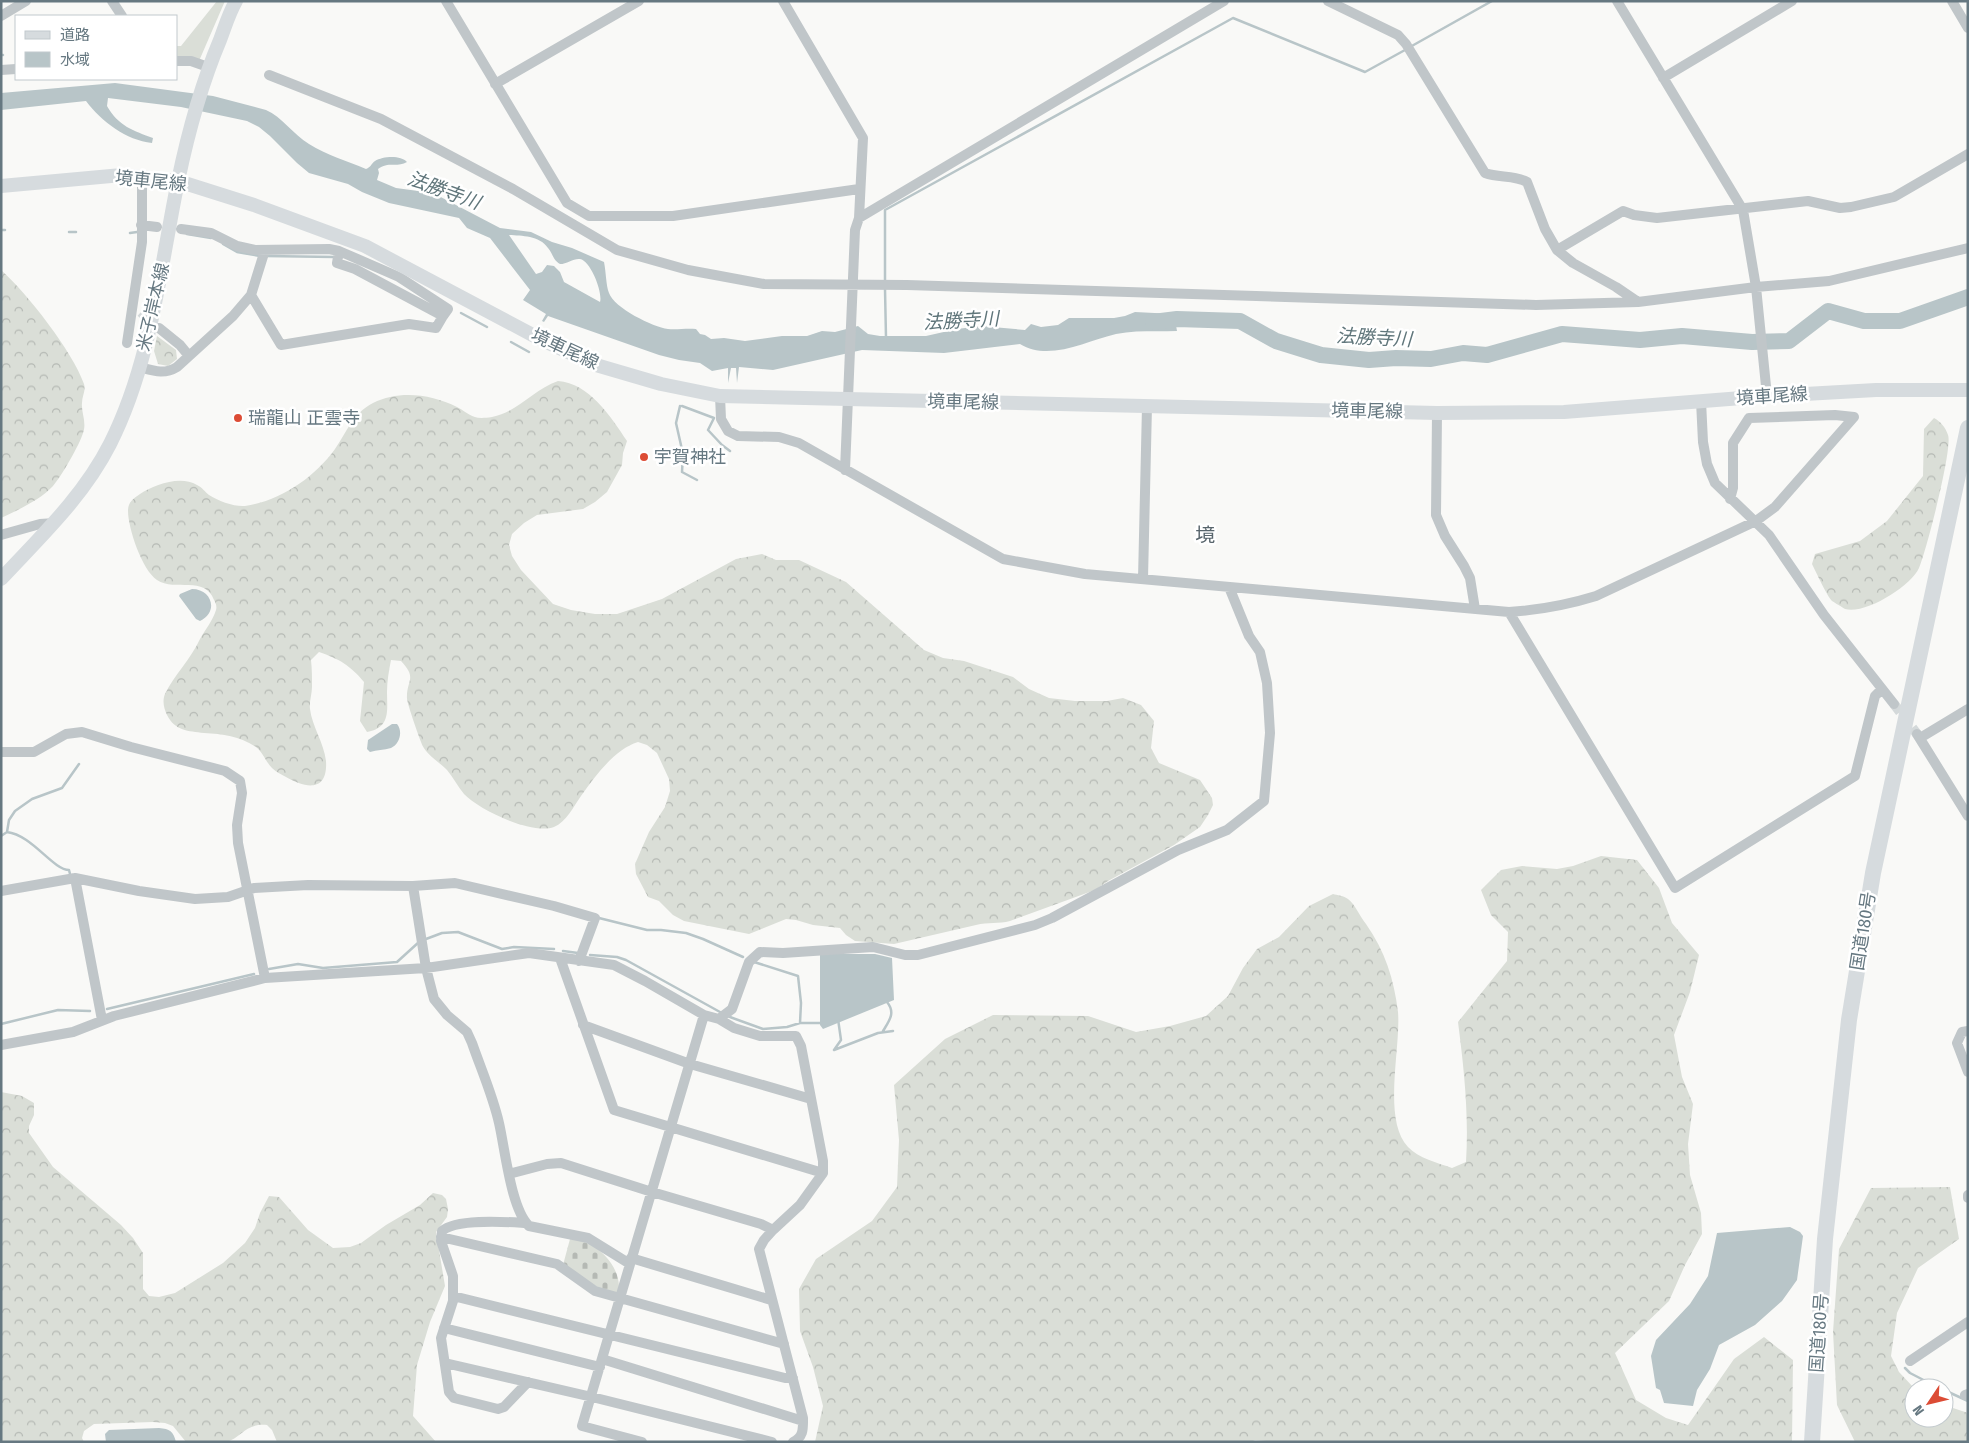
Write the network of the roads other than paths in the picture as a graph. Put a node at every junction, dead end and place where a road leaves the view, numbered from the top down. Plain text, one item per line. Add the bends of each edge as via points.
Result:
1 (26, 1) edge
2 (112, 1) edge
3 (236, 1) edge
4 (446, 1) edge
5 (639, 1) edge
6 (783, 1) edge
7 (1224, 1) edge
8 (1328, 1) edge
9 (1617, 1) edge
10 (1792, 1) edge
11 (1952, 1) edge
12 (121, 15) edge
13 (1, 16) edge
14 (1968, 28) edge
15 (178, 61) edge
16 (15, 68) edge
17 (1, 70) edge
18 (206, 73) junction
19 (269, 75) dead end
20 (1663, 78) junction
21 (495, 84) junction
22 (1968, 154) edge
23 (142, 177) junction
24 (178, 181) junction
25 (1, 186) edge
26 (860, 189) junction
27 (1743, 210) junction
28 (859, 218) junction
29 (141, 225) junction
30 (157, 226) dead end
31 (181, 229) dead end
32 (1968, 248) edge
33 (1557, 250) junction
34 (264, 254) junction
35 (1756, 287) junction
36 (853, 289) junction
37 (250, 295) junction
38 (1638, 302) junction
39 (159, 328) tunnel mouth
40 (126, 343) dead end
41 (189, 356) junction
42 (139, 366) junction
43 (1968, 390) edge
44 (720, 396) junction
45 (1767, 396) junction
46 (849, 400) junction
47 (1700, 401) junction
48 (1146, 406) junction
49 (1436, 413) junction
50 (1968, 428) edge
51 (845, 470) junction
52 (1730, 499) junction
53 (1756, 521) junction
54 (56, 522) junction
55 (1, 535) edge
56 (1, 578) edge
57 (1143, 579) junction
58 (1229, 587) junction
59 (1475, 610) junction
60 (1509, 612) junction
61 (1882, 689) junction
62 (1894, 704) tunnel mouth
63 (1968, 709) edge
64 (1, 752) edge
65 (1968, 816) edge
66 (75, 878) junction
67 (413, 886) junction
68 (248, 889) junction
69 (1, 891) edge
70 (560, 958) junction
71 (579, 961) junction
72 (426, 968) junction
73 (265, 978) junction
74 (704, 1015) junction
75 (719, 1019) junction
76 (102, 1020) junction
77 (583, 1025) junction
78 (1968, 1031) edge
79 (1, 1046) edge
80 (690, 1064) junction
81 (1968, 1072) edge
82 (811, 1099) junction
83 (670, 1128) junction
84 (823, 1173) junction
85 (509, 1174) junction
86 (652, 1192) junction
87 (526, 1223) junction
88 (773, 1230) junction
89 (442, 1236) junction
90 (631, 1261) junction
91 (453, 1296) junction
92 (621, 1297) junction
93 (771, 1300) junction
94 (1968, 1322) edge
95 (444, 1328) junction
96 (609, 1335) junction
97 (784, 1344) junction
98 (1910, 1361) dead end
99 (445, 1363) junction
100 (601, 1363) junction
101 (793, 1378) junction
102 (528, 1382) junction
103 (592, 1397) junction
104 (803, 1421) junction
105 (642, 1442) edge
106 (772, 1442) edge
107 (793, 1442) edge
108 (1812, 1442) edge

1 - 13 street
2 - 12 street
3 - 18 main road, 米子岸本線
4 - 21 street
5 - 21 street
6 - 26 street via 863,138
7 - 28 street
8 - 33 street via 1398,35 1485,173 1527,182 1545,229
9 - 20 street
10 - 20 street
11 - 14 street
15 - 18 street via 191,61
16 - 17 street
18 - 24 main road, 米子岸本線
19 - 36 street via 381,119 514,189 617,250 688,270 764,284
20 - 27 street
21 - 26 street via 567,202 589,216 674,216
22 - 27 street via 1894,197 1880,201 1840,208 1808,201
23 - 24 main road, 境車尾線
23 - 25 main road, 境車尾線 via 122,175
23 - 29 street
24 - 42 main road, 米子岸本線 via 160,282
24 - 44 main road, 境車尾線 via 365,246 542,340 596,365 661,384
26 - 28 street
27 - 33 street via 1716,210 1657,218 1623,211
27 - 35 street
28 - 36 street via 855,230
29 - 30 street
29 - 40 street via 137,309
31 - 34 street via 211,234
32 - 35 street via 1829,281
33 - 38 street
34 - 37 street
34 - 37 street via 329,249 399,277 448,309 436,328 409,324 281,345
35 - 38 street
35 - 45 street
36 - 38 street via 1536,305
36 - 46 street
37 - 41 street via 233,316
39 - 41 street
41 - 42 street via 169,372 161,373
42 - 54 main road, 米子岸本線 via 122,417 102,459
43 - 45 main road, 境車尾線 via 1876,390
44 - 46 main road, 境車尾線
44 - 51 street via 721,419 733,434 779,437 799,443
45 - 47 main road, 境車尾線
46 - 48 main road, 境車尾線
46 - 51 street
47 - 49 main road, 境車尾線 via 1564,412
47 - 52 street via 1707,464 1715,482
48 - 49 main road, 境車尾線
48 - 57 street
49 - 59 street via 1436,515 1444,536 1470,578
50 - 108 highway, 国道180号 via 1873,873 1849,1020 1825,1239
51 - 57 street via 1003,559 1085,574
52 - 53 street
52 - 53 street via 1733,443 1749,418 1854,417 1776,506
53 - 60 street via 1596,596 1569,605
53 - 61 street
54 - 55 street
54 - 56 main road, 米子岸本線
57 - 58 street
58 - 59 street
58 - 75 street via 1249,636 1260,652 1267,683 1270,732 1264,801 1228,830 1178,850 1035,925 918,955 873,947 760,952 749,962 732,1009
59 - 60 street
60 - 61 street via 1674,888 1855,776 1875,696
61 - 62 street
63 - 65 street via 1919,736
64 - 68 street via 34,752 66,734 82,732 230,773 242,785 237,825
66 - 68 street via 195,899 228,897
66 - 69 street
66 - 76 street
67 - 68 street via 308,885
67 - 71 street via 461,884 595,918
67 - 72 street
68 - 73 street
70 - 71 street
70 - 72 street via 551,954 529,953
70 - 77 street
71 - 74 street via 625,970
72 - 73 street
72 - 85 street via 434,999 467,1032 472,1043 497,1115
73 - 76 street
74 - 75 street
74 - 80 street
75 - 82 street via 734,1028 760,1036 796,1036 801,1046
76 - 79 street via 73,1032
77 - 80 street
77 - 83 street via 614,1110
78 - 81 street via 1962,1032 1957,1043
80 - 82 street
80 - 83 street
82 - 84 street
83 - 84 street
83 - 86 street
84 - 88 street via 800,1205
85 - 86 street via 561,1163
85 - 87 street via 521,1219
86 - 88 street
86 - 90 street
87 - 89 street via 462,1224 445,1228
87 - 90 street via 588,1238
88 - 93 street via 759,1249
89 - 91 street via 453,1276
89 - 92 street via 557,1264 595,1291
90 - 92 street
90 - 93 street
91 - 95 street
91 - 96 street
92 - 96 street
92 - 97 street
93 - 97 street
94 - 98 street
95 - 99 street via 441,1338
95 - 100 street
96 - 100 street
96 - 101 street
97 - 101 street
99 - 102 street
99 - 102 street via 452,1397 498,1409 504,1407
100 - 103 street
100 - 104 street
101 - 104 street
102 - 103 street
103 - 105 street via 582,1426
103 - 106 street
104 - 107 street via 801,1436

